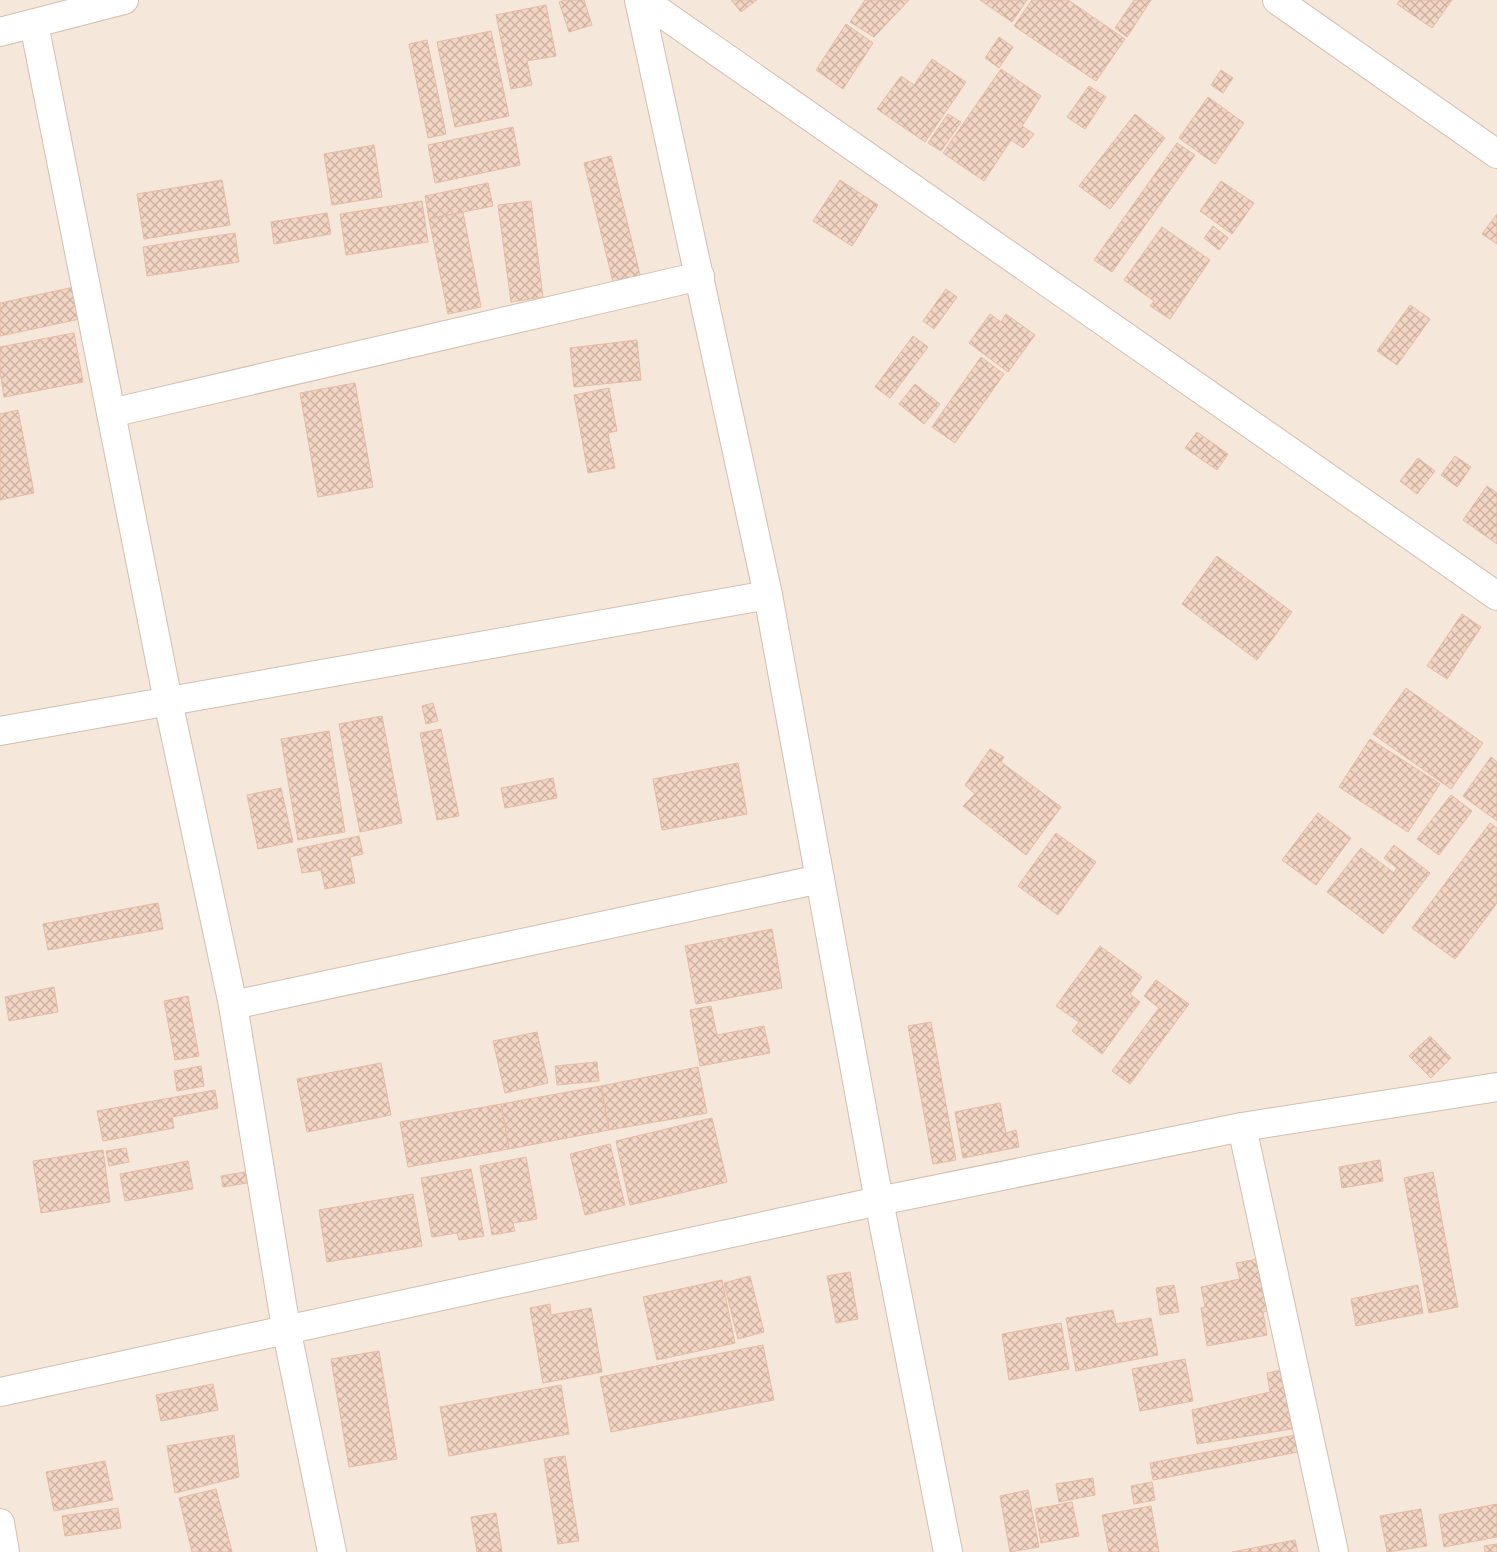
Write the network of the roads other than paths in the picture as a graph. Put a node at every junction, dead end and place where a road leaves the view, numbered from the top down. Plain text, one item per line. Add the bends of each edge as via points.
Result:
1 (124, 0) edge
2 (639, 0) edge
3 (643, 0) edge
4 (1277, 0) edge
5 (34, 24) junction
6 (0, 32) edge
7 (1497, 154) edge
8 (700, 276) junction
9 (111, 413) junction
10 (768, 595) junction
11 (1497, 596) edge
12 (168, 701) junction
13 (0, 731) edge
14 (820, 879) junction
15 (233, 1005) junction
16 (1497, 1087) edge
17 (1242, 1127) junction
18 (879, 1201) junction
19 (286, 1328) junction
20 (0, 1392) edge
21 (0, 1523) edge
22 (6, 1552) edge
23 (332, 1552) edge
24 (948, 1552) edge
25 (1334, 1552) edge

1 - 5 street
2 - 8 street
3 - 11 street
4 - 7 street
5 - 6 street
5 - 9 street
8 - 9 street
8 - 10 street
9 - 12 street
10 - 12 street
10 - 14 street
12 - 13 street
12 - 15 street
14 - 15 street
14 - 18 street
15 - 19 street
16 - 17 street
17 - 18 street
17 - 25 street
18 - 19 street
18 - 24 street
19 - 20 street
19 - 23 street
21 - 22 street

